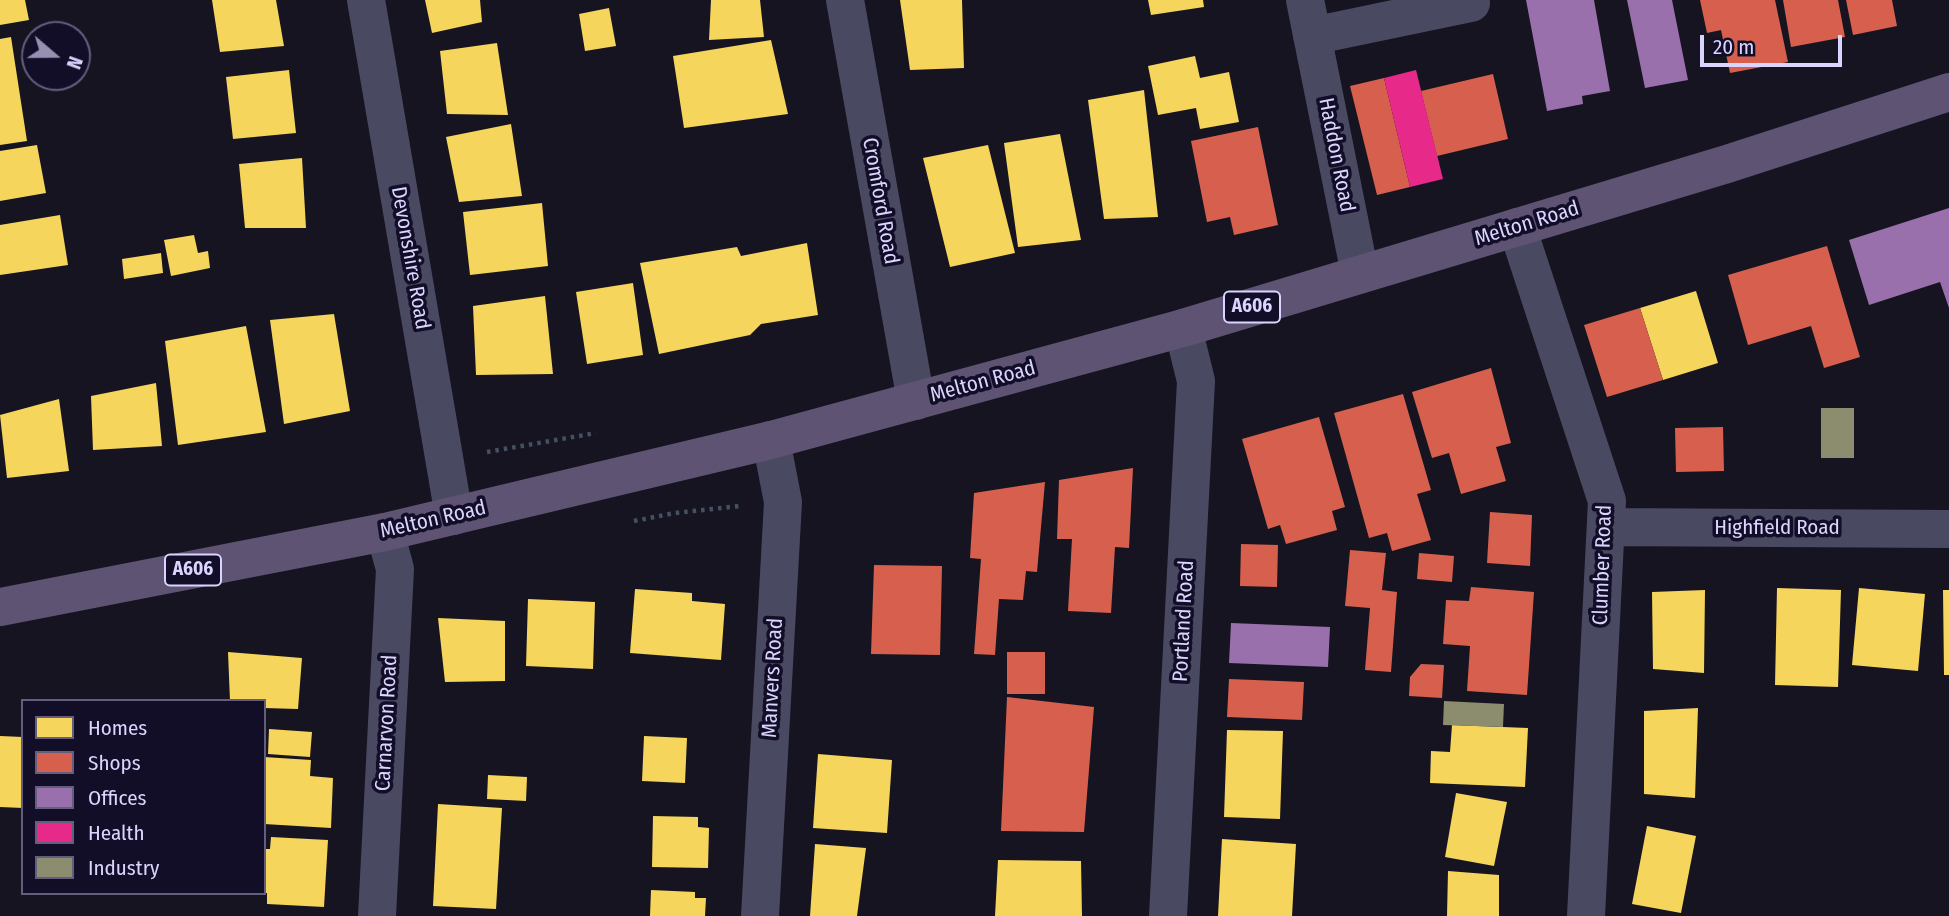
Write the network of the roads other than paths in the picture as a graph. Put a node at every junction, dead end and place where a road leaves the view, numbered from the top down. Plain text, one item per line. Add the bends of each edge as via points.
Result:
1 (366, 0) edge
2 (845, 0) edge
3 (1471, 3) dead end
4 (1309, 18) edge
5 (1949, 92) edge
6 (1517, 227) junction
7 (1360, 274) junction
8 (1183, 328) junction
9 (916, 401) junction
10 (771, 440) junction
11 (454, 516) junction
12 (1606, 527) junction
13 (1949, 529) edge
14 (385, 532) junction
15 (0, 607) edge
16 (377, 916) edge
17 (760, 916) edge
18 (1168, 916) edge
19 (1586, 916) edge

1 - 11 street, Devonshire Road
2 - 9 street, Cromford Road
3 - 4 street, Haddon Road
4 - 7 street, Haddon Road
5 - 6 main road, Melton Road / A606
6 - 7 main road, Melton Road / A606
6 - 12 street, Clumber Road via 1607,501
7 - 8 main road, Melton Road / A606
8 - 9 main road, Melton Road / A606
8 - 18 street, Portland Road via 1196,381
9 - 10 main road, Melton Road / A606
10 - 11 main road, Melton Road / A606
10 - 17 street, Manvers Road via 783,502
11 - 14 main road, Melton Road / A606
12 - 13 street, Highfield Road
12 - 19 street, Clumber Road
14 - 15 main road, Melton Road / A606
14 - 16 street, Carnarvon Road via 395,569

